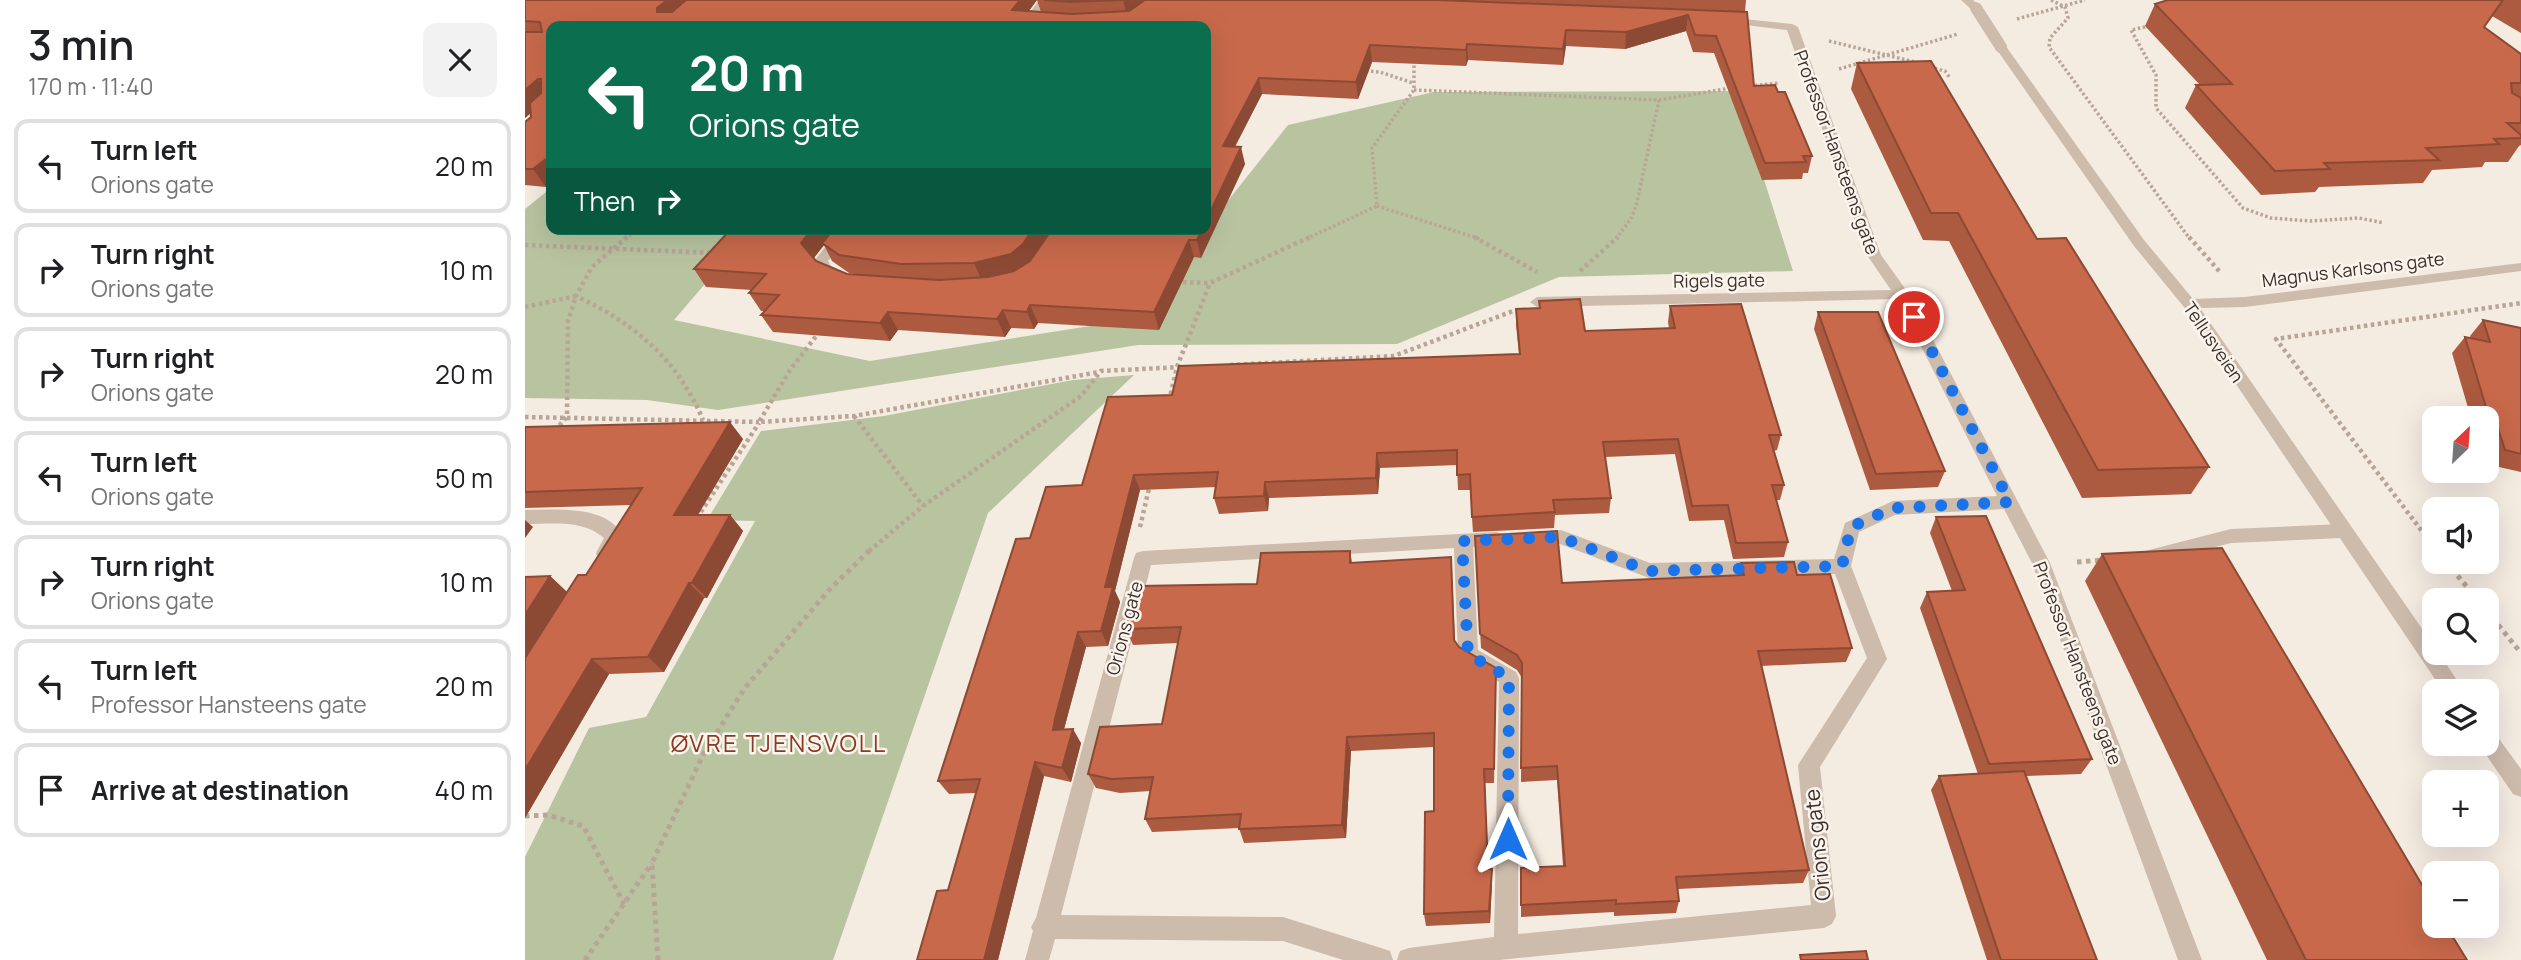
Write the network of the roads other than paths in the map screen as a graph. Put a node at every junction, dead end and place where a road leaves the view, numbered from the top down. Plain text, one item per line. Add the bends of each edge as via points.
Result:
1 (1045, 0) edge
2 (1966, 0) edge
3 (1716, 20) edge
4 (1033, 21) edge
5 (843, 235) edge
6 (2521, 267) edge
7 (857, 284) edge
8 (1902, 294) junction
9 (1537, 302) edge
10 (2189, 304) junction
11 (2010, 502) junction
12 (525, 517) edge
13 (2341, 531) junction
14 (1462, 541) junction
15 (2142, 558) edge
16 (1842, 566) junction
17 (595, 570) edge
18 (2445, 679) edge
19 (2499, 756) edge
20 (2521, 787) edge
21 (1043, 927) junction
22 (1507, 947) junction
23 (1037, 960) edge
24 (1381, 960) edge
25 (1409, 960) edge
26 (2190, 960) edge

1 - 4 street
2 - 10 street, Tellusveien, bridge via 1976,8 2139,243
3 - 8 street, Professor Hansteens gate via 1792,27 1874,255
5 - 7 street via 821,261 827,271
6 - 10 street, Magnus Karlsons gate via 2245,302
8 - 9 street, Rigels gate
8 - 11 street, Professor Hansteens gate
10 - 13 street, Tellusveien
11 - 16 street via 1893,508 1851,527
11 - 26 street, Professor Hansteens gate via 2041,564
12 - 17 street via 582,518 603,524 615,537
13 - 15 street via 2231,536
13 - 18 street, Tellusveien
14 - 16 street, Orions gate via 1560,537 1649,571
14 - 21 street, Orions gate via 1143,558
14 - 22 street via 1468,654 1509,678
16 - 22 street, Orions gate via 1877,659 1809,765 1824,916
19 - 20 street
21 - 23 street, Orions gate
21 - 24 street via 1283,929
22 - 25 street, Orions gate

